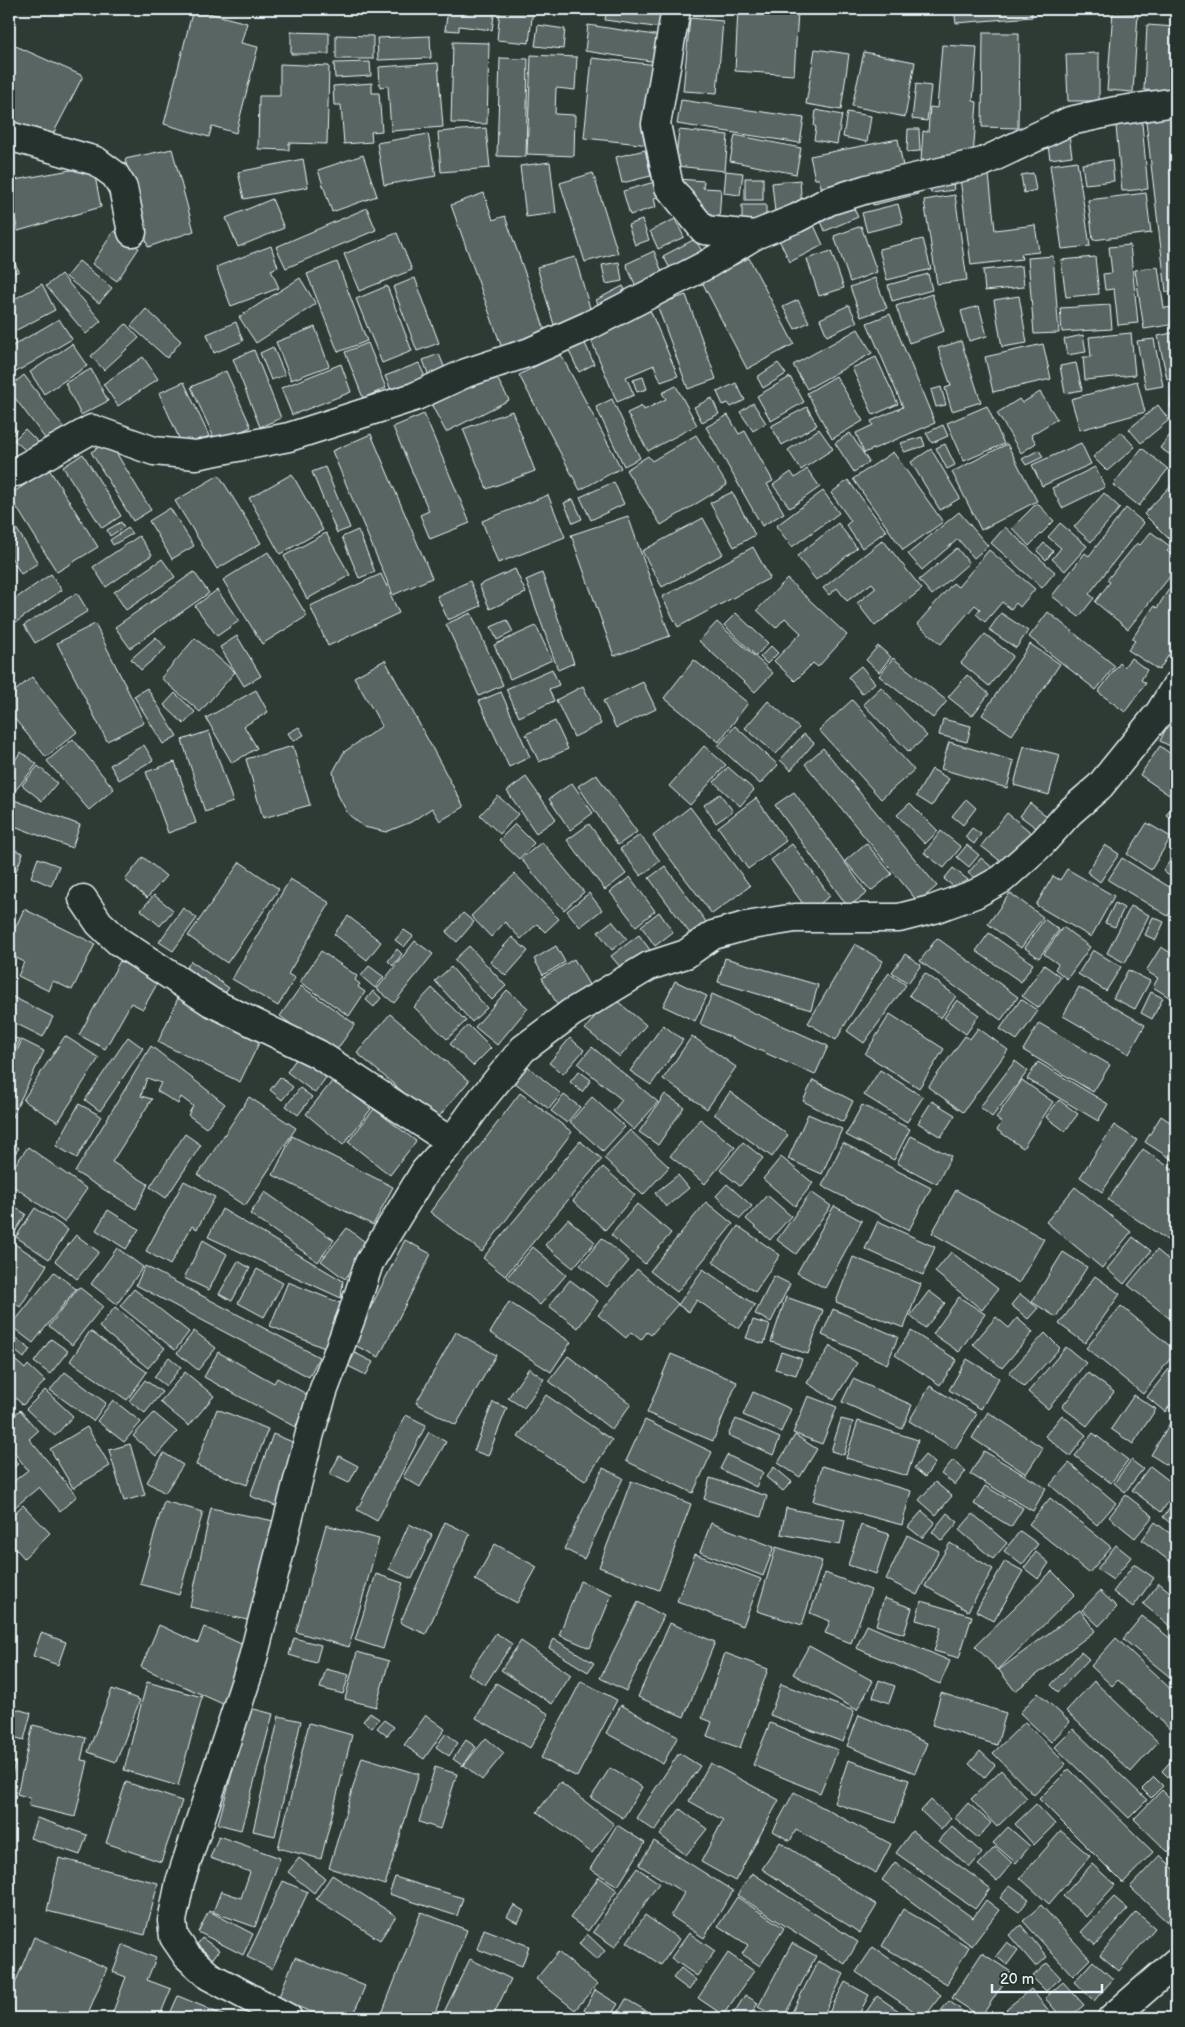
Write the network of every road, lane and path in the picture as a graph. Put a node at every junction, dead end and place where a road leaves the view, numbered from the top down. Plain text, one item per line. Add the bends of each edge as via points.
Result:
1 (676, 9) edge
2 (1176, 102) edge
3 (9, 136) edge
4 (132, 232) dead end
5 (755, 235) junction
6 (9, 473) edge
7 (1176, 686) edge
8 (83, 899) dead end
9 (451, 1142) junction
10 (1176, 1962) edge
11 (288, 2018) edge
12 (1112, 2018) edge

1 - 5 street via 656,124 669,188 704,230
2 - 5 street via 1070,122 983,162 829,201
3 - 4 street via 96,161 115,175 123,188
5 - 6 street via 706,266 530,352 466,373 414,397 289,437 196,455 154,451 92,429
7 - 9 street via 1160,712 1100,786 1002,879 967,897 899,918 795,918 713,934 686,954 633,975 572,1013 522,1050
8 - 9 street via 99,924 118,941 211,1002 318,1054
9 - 11 street via 425,1171 369,1263 310,1433 252,1662 180,1882 172,1921 174,1937 187,1956 209,1976
10 - 12 street

